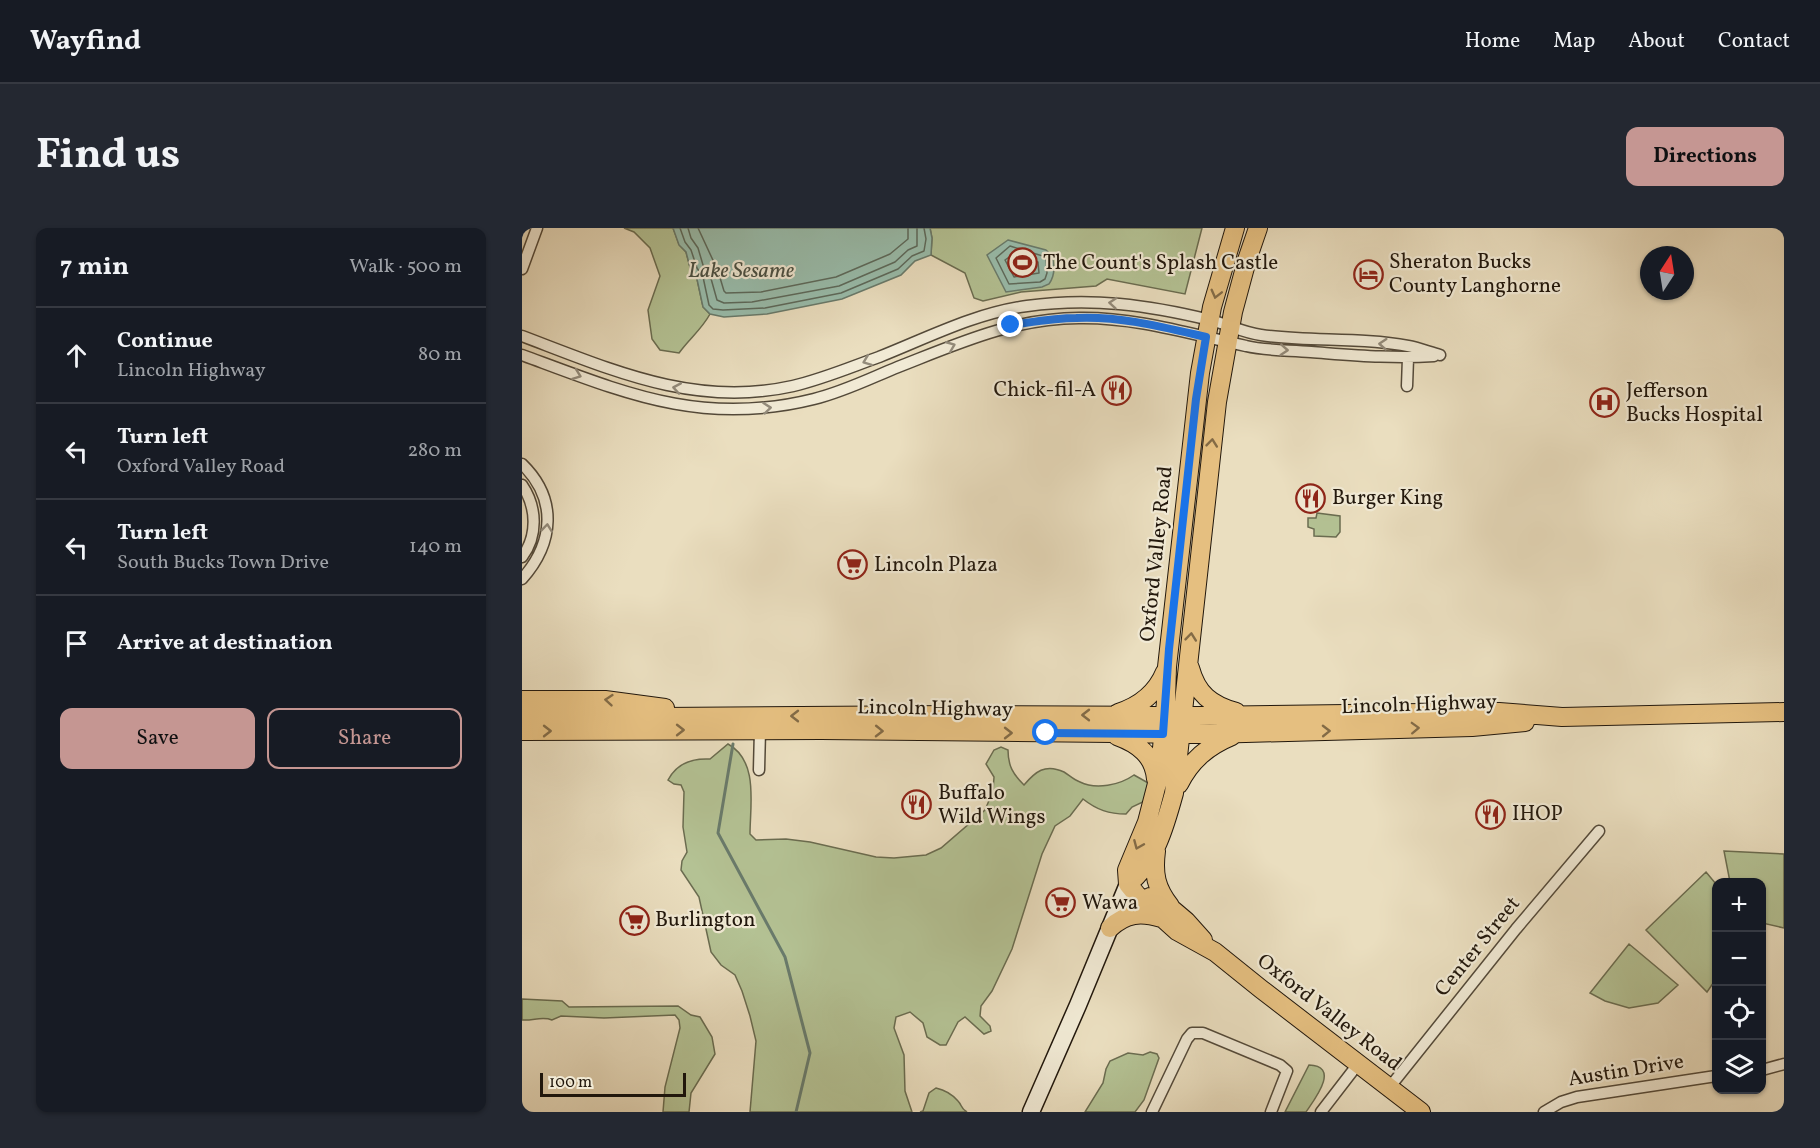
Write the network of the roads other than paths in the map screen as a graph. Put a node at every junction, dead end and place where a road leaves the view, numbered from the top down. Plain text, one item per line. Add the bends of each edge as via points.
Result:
1 (537, 228) edge
2 (1235, 228) edge
3 (1258, 228) edge
4 (522, 269) edge
5 (1208, 328) junction
6 (1228, 333) junction
7 (522, 336) edge
8 (522, 355) edge
9 (1408, 358) junction
10 (1407, 386) dead end
11 (522, 464) edge
12 (522, 485) edge
13 (522, 557) edge
14 (522, 579) edge
15 (1188, 665) junction
16 (1167, 667) junction
17 (522, 700) edge
18 (1784, 712) edge
19 (1253, 716) junction
20 (1562, 717) junction
21 (522, 718) edge
22 (733, 723) junction
23 (1110, 724) junction
24 (1173, 725) junction
25 (760, 730) junction
26 (522, 731) edge
27 (1238, 734) junction
28 (759, 770) dead end
29 (1165, 792) junction
30 (1599, 831) dead end
31 (1157, 846) junction
32 (1128, 884) junction
33 (1167, 914) junction
34 (1110, 928) junction
35 (1358, 1064) junction
36 (1784, 1064) edge
37 (1766, 1069) edge
38 (1712, 1077) edge
39 (1389, 1089) junction
40 (1031, 1112) edge
41 (1152, 1112) edge
42 (1271, 1112) edge
43 (1321, 1112) edge
44 (1421, 1112) edge
45 (1544, 1112) edge

1 - 4 street
2 -> 5 main road, Oxford Valley Road
3 - 6 main road, Oxford Valley Road
5 - 6 street
5 - 6 street
5 -> 7 street via 1143,306 1096,301 1026,306 972,319 821,379 726,393 652,383
8 -> 5 street via 656,402 726,410 767,408 817,398 1011,325 1053,319 1112,319
5 - 16 main road, Oxford Valley Road via 1196,399
6 -> 9 street via 1257,348
9 -> 6 street via 1440,356 1406,345
15 -> 6 main road, Oxford Valley Road
9 - 10 street
14 -> 11 street via 538,559 548,525 542,491
12 - 13 street via 532,504 534,524 530,544
15 - 19 main road via 1193,681 1207,699
15 - 24 main road, Oxford Valley Road
16 - 23 main road via 1147,698
16 - 24 main road, Oxford Valley Road
22 -> 17 main road via 605,700
18 - 20 main road, Lincoln Highway
19 - 20 main road, Lincoln Highway via 1499,712
19 - 24 main road, Lincoln Highway
27 -> 20 main road, Lincoln Highway via 1499,725
21 - 22 main road, Lincoln Highway
23 -> 22 main road, Lincoln Highway
22 - 25 main road, Lincoln Highway
26 -> 22 main road, Lincoln Highway
23 - 24 main road, Lincoln Highway
25 -> 23 main road, Lincoln Highway
23 - 29 main road via 1151,760
24 - 27 main road, Lincoln Highway
24 - 29 main road, Oxford Valley Road
25 - 28 street
27 - 29 main road via 1200,754
29 - 31 main road, Oxford Valley Road
29 -> 32 main road, Oxford Valley Road via 1127,870
30 - 39 street, Center Street
31 - 32 main road, Oxford Valley Road via 1139,875
31 - 33 main road via 1156,881
32 - 33 main road, Oxford Valley Road
32 - 34 main road
33 - 34 main road via 1134,914
33 - 35 main road, Oxford Valley Road via 1177,931 1211,949
34 - 40 main road
35 - 39 main road, Oxford Valley Road
35 - 43 street
36 - 37 street
38 - 45 street, Austin Drive via 1577,1097
39 - 44 main road, Oxford Valley Road
41 - 42 street via 1186,1039 1192,1033 1203,1033 1287,1071

